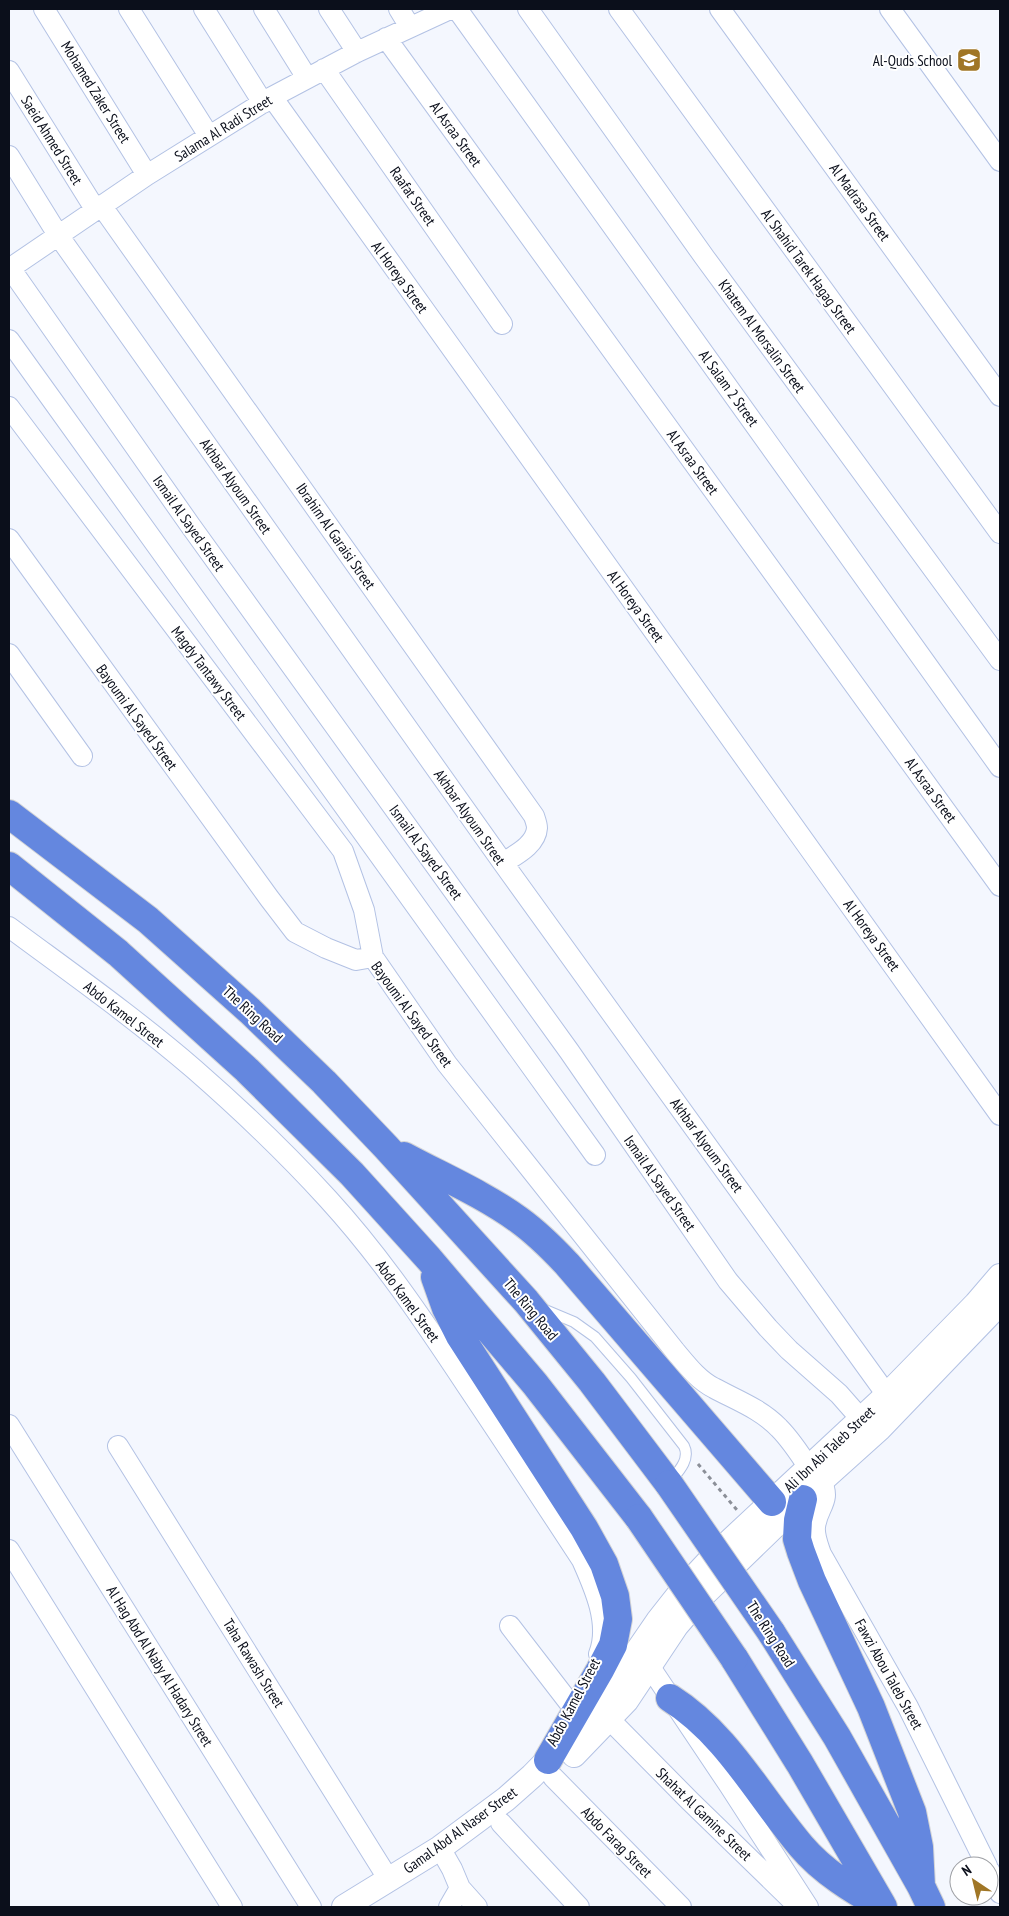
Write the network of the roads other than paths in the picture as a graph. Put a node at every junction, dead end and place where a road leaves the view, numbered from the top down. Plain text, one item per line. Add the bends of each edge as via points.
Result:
1 (44, 9) edge
2 (129, 9) edge
3 (204, 9) edge
4 (264, 9) edge
5 (329, 9) edge
6 (399, 9) edge
7 (450, 9) edge
8 (457, 9) edge
9 (528, 9) edge
10 (619, 9) edge
11 (720, 9) edge
12 (890, 9) edge
13 (410, 27) junction
14 (386, 38) junction
15 (357, 52) junction
16 (9, 71) edge
17 (315, 73) junction
18 (267, 100) junction
19 (209, 136) junction
20 (9, 156) edge
21 (1000, 161) edge
22 (147, 175) junction
23 (98, 207) junction
24 (58, 234) junction
25 (9, 268) edge
26 (502, 324) dead end
27 (9, 340) edge
28 (1000, 396) edge
29 (9, 407) edge
30 (1000, 533) edge
31 (9, 539) edge
32 (9, 654) edge
33 (1000, 660) edge
34 (82, 756) dead end
35 (1000, 767) edge
36 (9, 814) edge
37 (503, 863) junction
38 (9, 866) edge
39 (1000, 886) edge
40 (9, 927) edge
41 (373, 957) junction
42 (1000, 1115) edge
43 (386, 1147) junction
44 (594, 1155) dead end
45 (428, 1259) junction
46 (1000, 1276) edge
47 (526, 1301) junction
48 (1000, 1303) edge
49 (887, 1395) junction
50 (861, 1419) junction
51 (9, 1425) edge
52 (118, 1446) dead end
53 (811, 1483) junction
54 (669, 1484) junction
55 (772, 1502) junction
56 (9, 1550) edge
57 (667, 1623) junction
58 (510, 1626) dead end
59 (650, 1668) junction
60 (670, 1698) junction
61 (574, 1709) junction
62 (610, 1719) junction
63 (544, 1771) junction
64 (501, 1823) junction
65 (444, 1854) junction
66 (982, 1856) edge
67 (389, 1880) junction
68 (460, 1888) junction
69 (926, 1897) edge
70 (232, 1907) edge
71 (311, 1907) edge
72 (344, 1907) edge
73 (374, 1907) edge
74 (449, 1907) edge
75 (478, 1907) edge
76 (579, 1907) edge
77 (681, 1907) edge
78 (800, 1907) edge
79 (808, 1907) edge
80 (883, 1907) edge

1 - 22 street, Mohamed Zaker Street
2 - 19 street
3 - 18 street, Al Horeya Street
4 - 17 street, Raafat Street
5 - 15 street
6 - 13 street
7 - 13 street, Salama Al Radi Street
8 - 35 street, Al Salam 2 Street
9 - 33 street, Khatem Al Morsalin Street via 711,266
10 - 30 street, Al Shahid Tarek Hagag Street
11 - 28 street, Al Madrasa Street
12 - 21 street
13 - 14 street, Salama Al Radi Street
14 - 15 street, Salama Al Radi Street
14 - 39 street, Al Asraa Street
15 - 17 street, Salama Al Radi Street
16 - 23 street, Saeid Ahmed Street
17 - 18 street, Salama Al Radi Street
17 - 26 street, Raafat Street
18 - 19 street, Salama Al Radi Street
18 - 42 street, Al Horeya Street
19 - 22 street, Salama Al Radi Street
20 - 24 street, Akhbar Alyoum Street
22 - 23 street, Salama Al Radi Street
23 - 24 street, Salama Al Radi Street
23 - 37 street, Ibrahim Al Garaisi Street via 534,816 537,827 534,839
24 - 25 street, Salama Al Radi Street
24 - 37 street, Akhbar Alyoum Street
25 - 50 street, Ismail Al Sayed Street via 569,1051 728,1281 789,1350 839,1394
27 - 44 street
29 - 41 street, Magdy Tantawy Street via 343,851 364,910
31 - 41 street, Bayoumi Al Sayed Street via 295,932 356,960
32 - 34 street
36 - 43 highway, The Ring Road via 148,920 200,965 324,1082
37 - 49 street, Akhbar Alyoum Street
38 - 45 highway via 118,953 247,1070 352,1174
40 - 61 street, Abdo Kamel Street via 144,1028 240,1110 329,1200 409,1298 582,1560 594,1585 603,1632 601,1650
41 - 53 street, Bayoumi Al Sayed Street via 447,1064 675,1351 712,1388 736,1398 778,1427 795,1446
43 - 47 highway, The Ring Road
43 - 55 highway via 486,1199 544,1240
45 - 63 highway via 460,1336 584,1528 604,1564 615,1596 618,1619 613,1644
45 - 80 highway, bridge via 535,1384 639,1518 734,1658
46 - 49 street, Ali Ibn Abi Taleb Street
47 - 54 highway, The Ring Road
47 - 54 lane via 574,1322 595,1337 631,1378 686,1450 686,1458
48 - 53 street, Ali Ibn Abi Taleb Street via 880,1428
49 - 50 street, Ali Ibn Abi Taleb Street
50 - 53 street, Ali Ibn Abi Taleb Street
51 - 71 street, Al Hag Abd Al Naby Al Hadary Street
52 - 67 street, Taha Rawash Street
53 - 55 street, Ali Ibn Abi Taleb Street
53 - 57 street, Ali Ibn Abi Taleb Street via 726,1571
53 - 66 street, Fawzi Abou Taleb Street via 826,1495 815,1528 821,1554 908,1707
53 - 69 highway via 798,1520 800,1552 871,1707 912,1812
54 - 69 highway, The Ring Road, bridge via 771,1632 837,1737
55 - 57 street, Ali Ibn Abi Taleb Street via 684,1588
56 - 70 street
57 - 59 street, Gamal Abd Al Naser Street
57 - 63 street, Gamal Abd Al Naser Street
58 - 61 street
59 - 60 street
59 - 62 street, Gamal Abd Al Naser Street
60 - 79 street
60 - 80 highway via 707,1726 818,1864
61 - 63 street, Abdo Kamel Street
62 - 63 street, Gamal Abd Al Naser Street
62 - 78 street, Shahat Al Gamine Street
63 - 64 street, Gamal Abd Al Naser Street
63 - 65 street, Gamal Abd Al Naser Street
63 - 77 street, Abdo Farag Street
64 - 65 street, Gamal Abd Al Naser Street
64 - 76 street
65 - 67 street, Gamal Abd Al Naser Street
65 - 68 street
65 - 73 street, Gamal Abd Al Naser Street
67 - 72 street, Gamal Abd Al Naser Street
68 - 74 street
68 - 75 street

